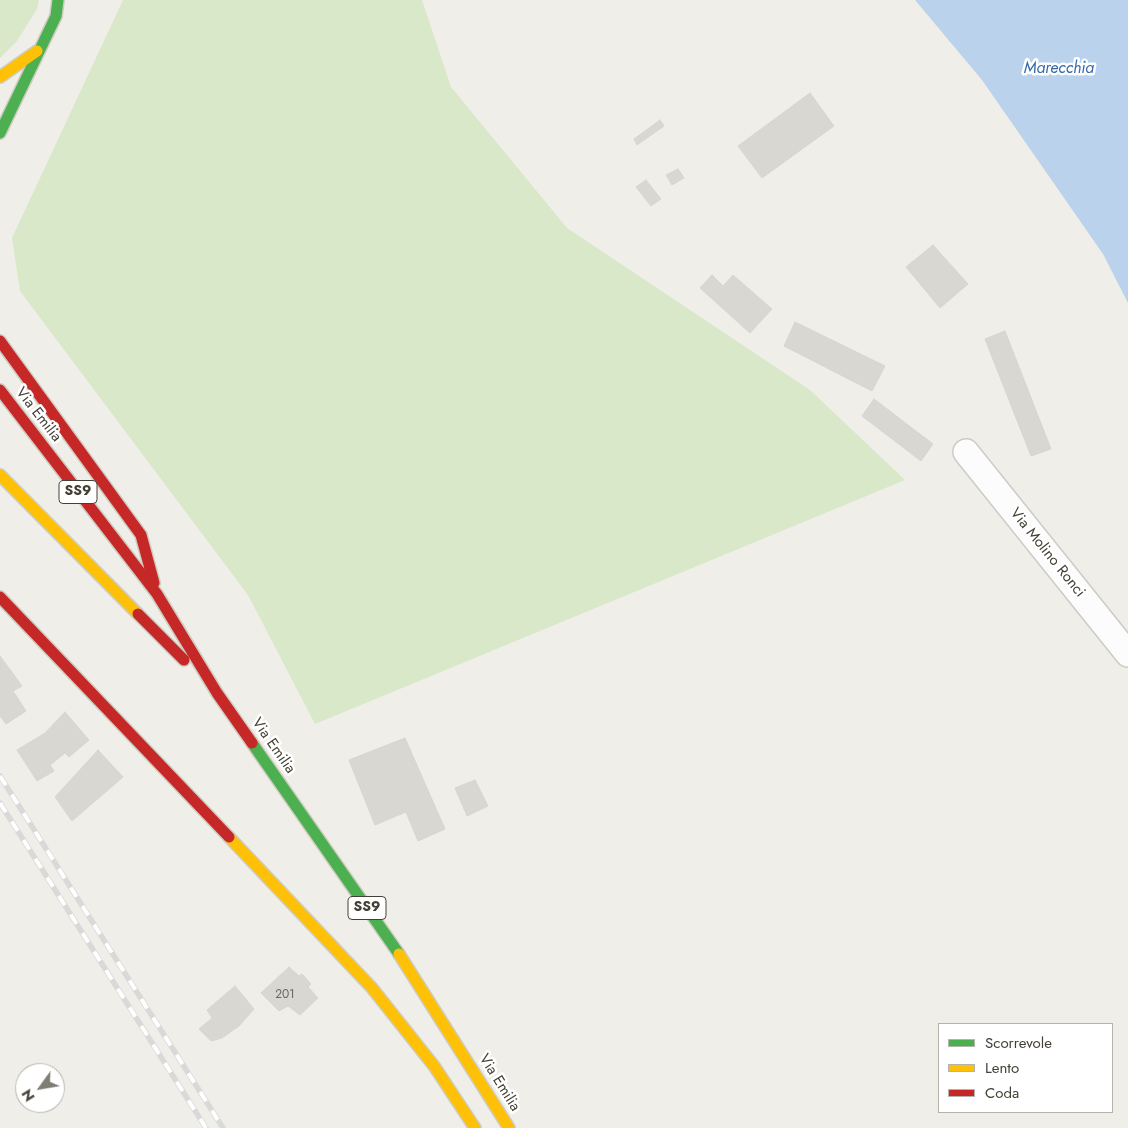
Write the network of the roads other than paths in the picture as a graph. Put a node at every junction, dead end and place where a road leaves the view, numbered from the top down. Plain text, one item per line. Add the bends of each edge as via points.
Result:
1 (58, 0) edge
2 (38, 50) junction
3 (0, 77) edge
4 (0, 133) edge
5 (0, 341) edge
6 (0, 390) edge
7 (966, 452) dead end
8 (0, 475) edge
9 (157, 594) junction
10 (0, 597) edge
11 (1128, 654) edge
12 (217, 693) junction
13 (475, 1128) edge
14 (509, 1128) edge

1 - 2 main road via 56,16
2 - 3 main road
2 - 4 main road
5 - 9 main road via 141,535
6 - 9 main road, Via Emilia / SS9
7 - 11 street, Via Molino Ronci
8 - 12 main road
9 - 12 main road, Via Emilia / SS9
10 - 13 main road via 372,988 434,1066
12 - 14 main road, Via Emilia / SS9 via 421,986

